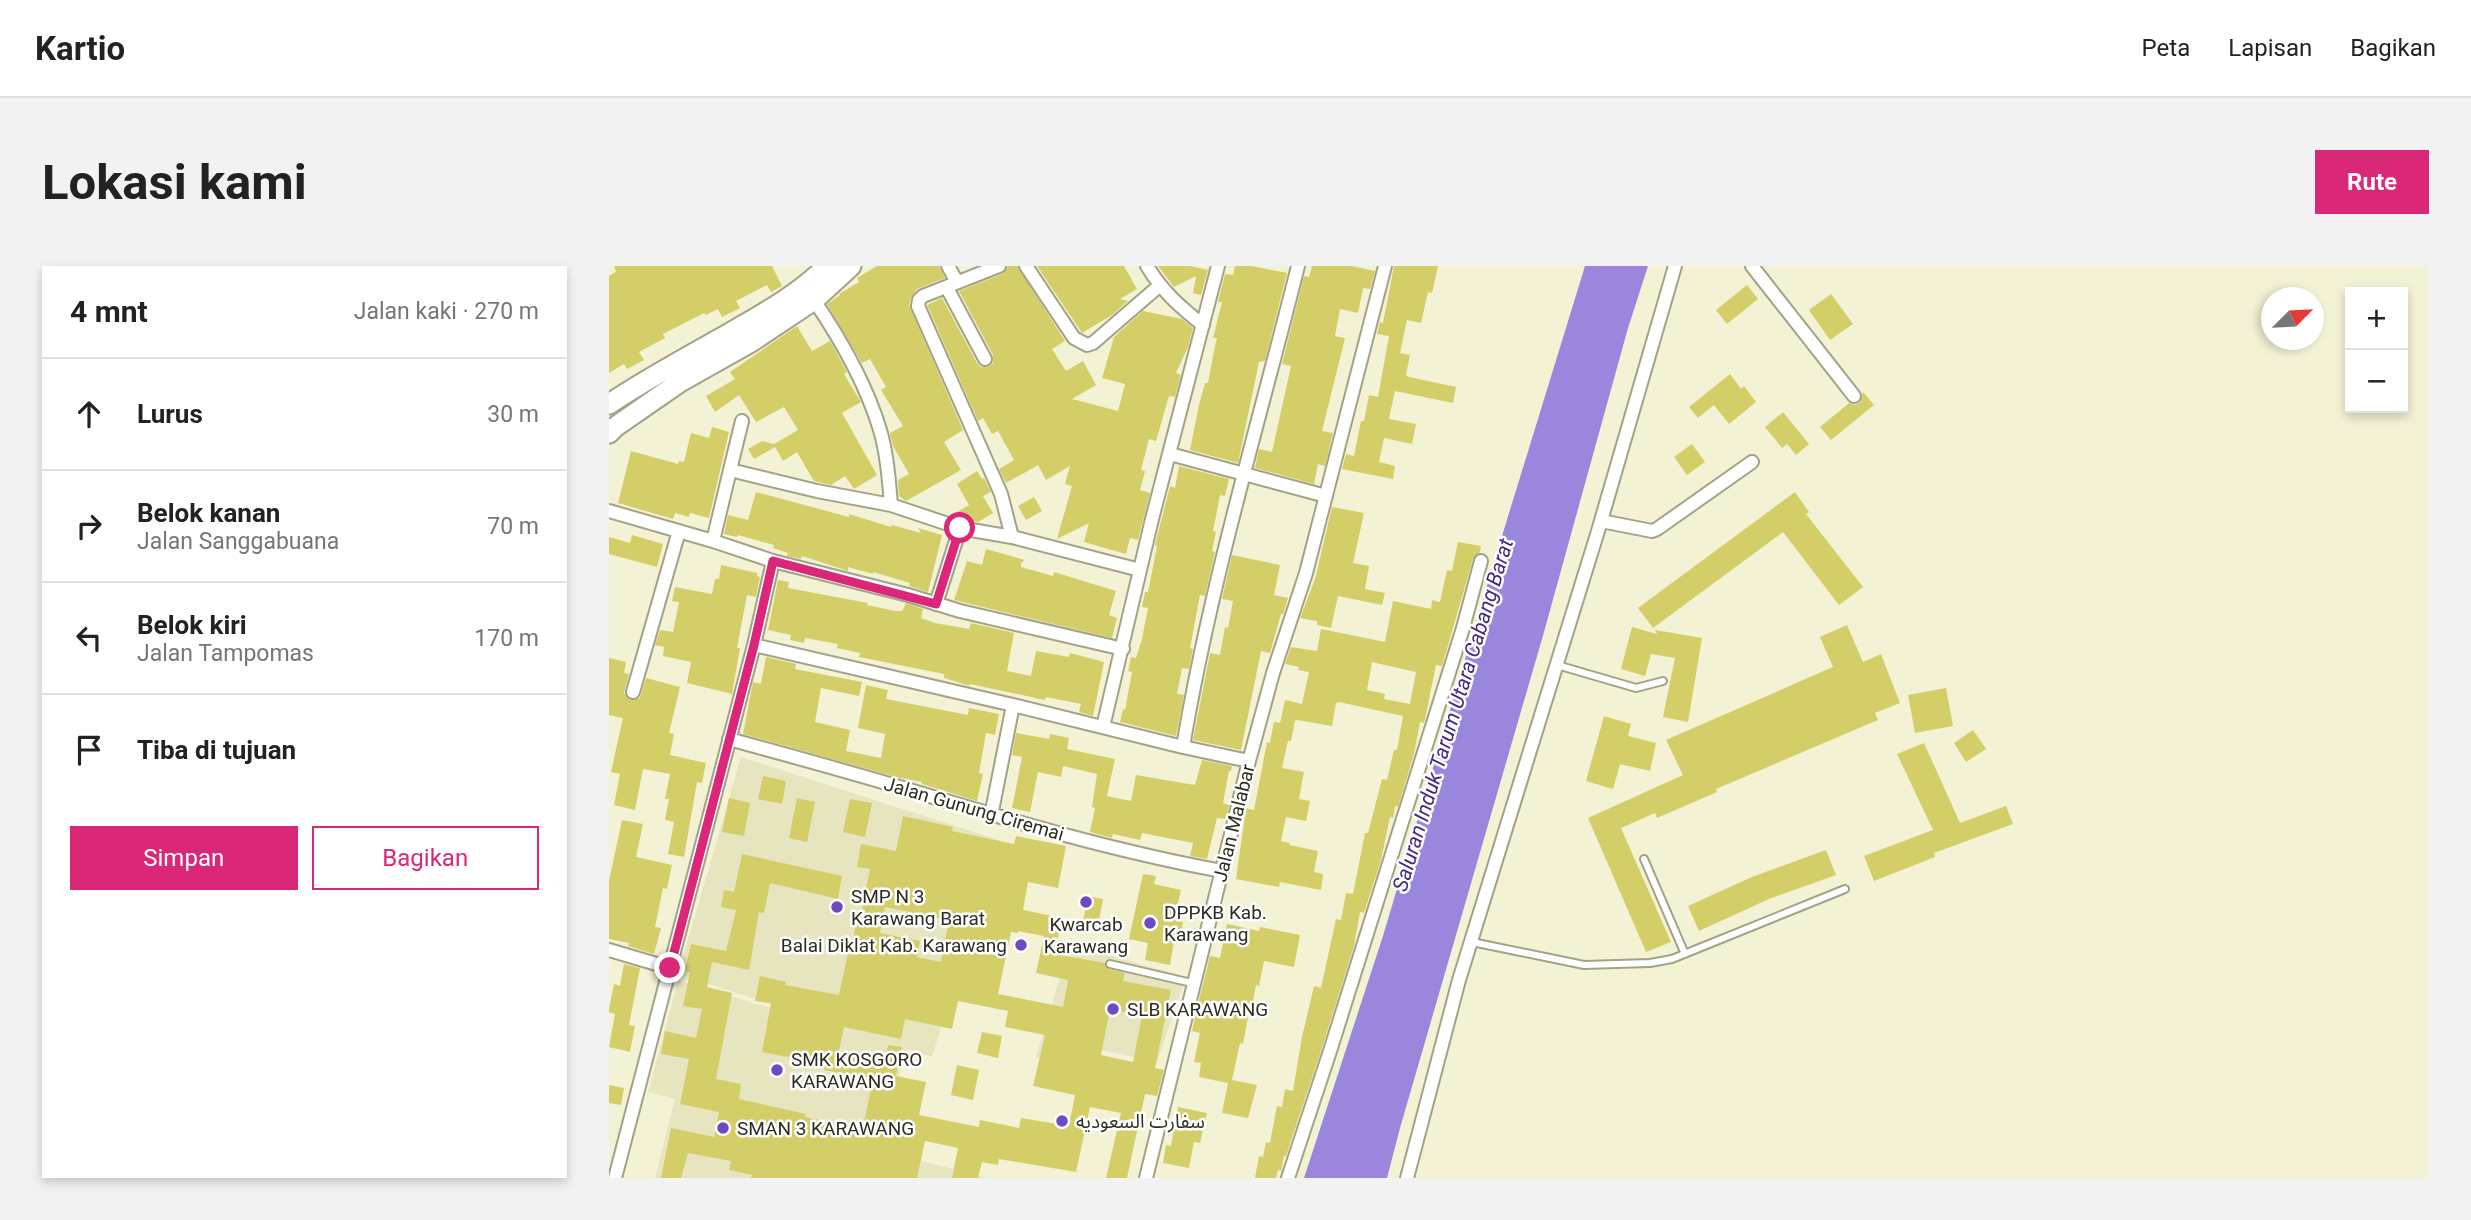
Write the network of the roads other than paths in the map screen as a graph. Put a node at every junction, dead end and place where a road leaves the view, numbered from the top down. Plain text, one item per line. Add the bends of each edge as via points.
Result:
1 (852, 266) edge
2 (948, 266) edge
3 (999, 266) edge
4 (1026, 266) edge
5 (1147, 266) edge
6 (1218, 266) edge
7 (1298, 266) edge
8 (1385, 266) edge
9 (1675, 266) edge
10 (1752, 266) edge
11 (824, 267) edge
12 (952, 285) junction
13 (1159, 286) junction
14 (814, 300) junction
15 (1203, 325) junction
16 (985, 359) dead end
17 (637, 385) junction
18 (609, 392) edge
19 (1854, 396) dead end
20 (609, 404) edge
21 (741, 421) dead end
22 (609, 433) edge
23 (1170, 453) junction
24 (1752, 462) dead end
25 (730, 470) junction
26 (1246, 474) junction
27 (1326, 496) junction
28 (891, 505) junction
29 (609, 512) edge
30 (1601, 521) junction
31 (960, 528) junction
32 (679, 531) junction
33 (1012, 537) junction
34 (713, 541) junction
35 (773, 561) junction
36 (1481, 561) dead end
37 (1140, 570) junction
38 (936, 604) junction
39 (754, 645) junction
40 (1123, 649) junction
41 (1557, 665) junction
42 (1663, 681) dead end
43 (633, 692) dead end
44 (1013, 705) junction
45 (1103, 727) junction
46 (729, 739) junction
47 (1183, 747) junction
48 (1249, 761) junction
49 (991, 816) junction
50 (1644, 859) dead end
51 (1222, 872) junction
52 (1845, 889) dead end
53 (1472, 942) junction
54 (609, 950) edge
55 (1685, 954) junction
56 (1110, 964) dead end
57 (670, 968) junction
58 (1192, 983) junction
59 (615, 1178) edge
60 (1146, 1178) edge
61 (1288, 1178) edge
62 (1407, 1178) edge

1 - 14 main road
2 - 12 street
3 - 12 street
4 - 13 street via 1073,338 1087,345
5 - 13 street
6 - 15 street
7 - 26 street
8 - 27 street, Jalan Malabar
9 - 30 street
10 - 19 street
11 - 17 main road via 770,310
12 - 16 street
12 - 33 street via 923,296 918,306 996,483
13 - 15 street
14 - 22 main road via 680,382
14 - 28 street via 841,341 880,431
15 - 23 street
17 - 18 main road
17 - 20 main road
21 - 25 street
23 - 26 street
23 - 37 street
24 - 30 street via 1652,531
25 - 28 street
25 - 34 street
26 - 27 street
26 - 47 street via 1197,664
27 - 48 street, Jalan Malabar
28 - 31 street
29 - 32 street
30 - 41 street
31 - 33 street
31 - 38 street
32 - 34 street
32 - 43 street
33 - 37 street
34 - 35 street
35 - 38 street
35 - 39 street
36 - 61 street
37 - 40 street
38 - 40 street
39 - 44 street
39 - 46 street
40 - 45 street
41 - 42 lane via 1636,688
41 - 53 street
44 - 45 street
44 - 49 street
45 - 47 street
46 - 49 street, Jalan Gunung Ciremai
46 - 57 street
47 - 48 street
48 - 51 street, Jalan Malabar
49 - 51 street, Jalan Gunung Ciremai
50 - 55 lane
51 - 58 street, Jalan Malabar
52 - 55 lane
53 - 55 lane via 1584,965 1650,963
53 - 62 street
54 - 57 street
56 - 58 lane
57 - 59 street
58 - 60 street, Jalan Malabar

